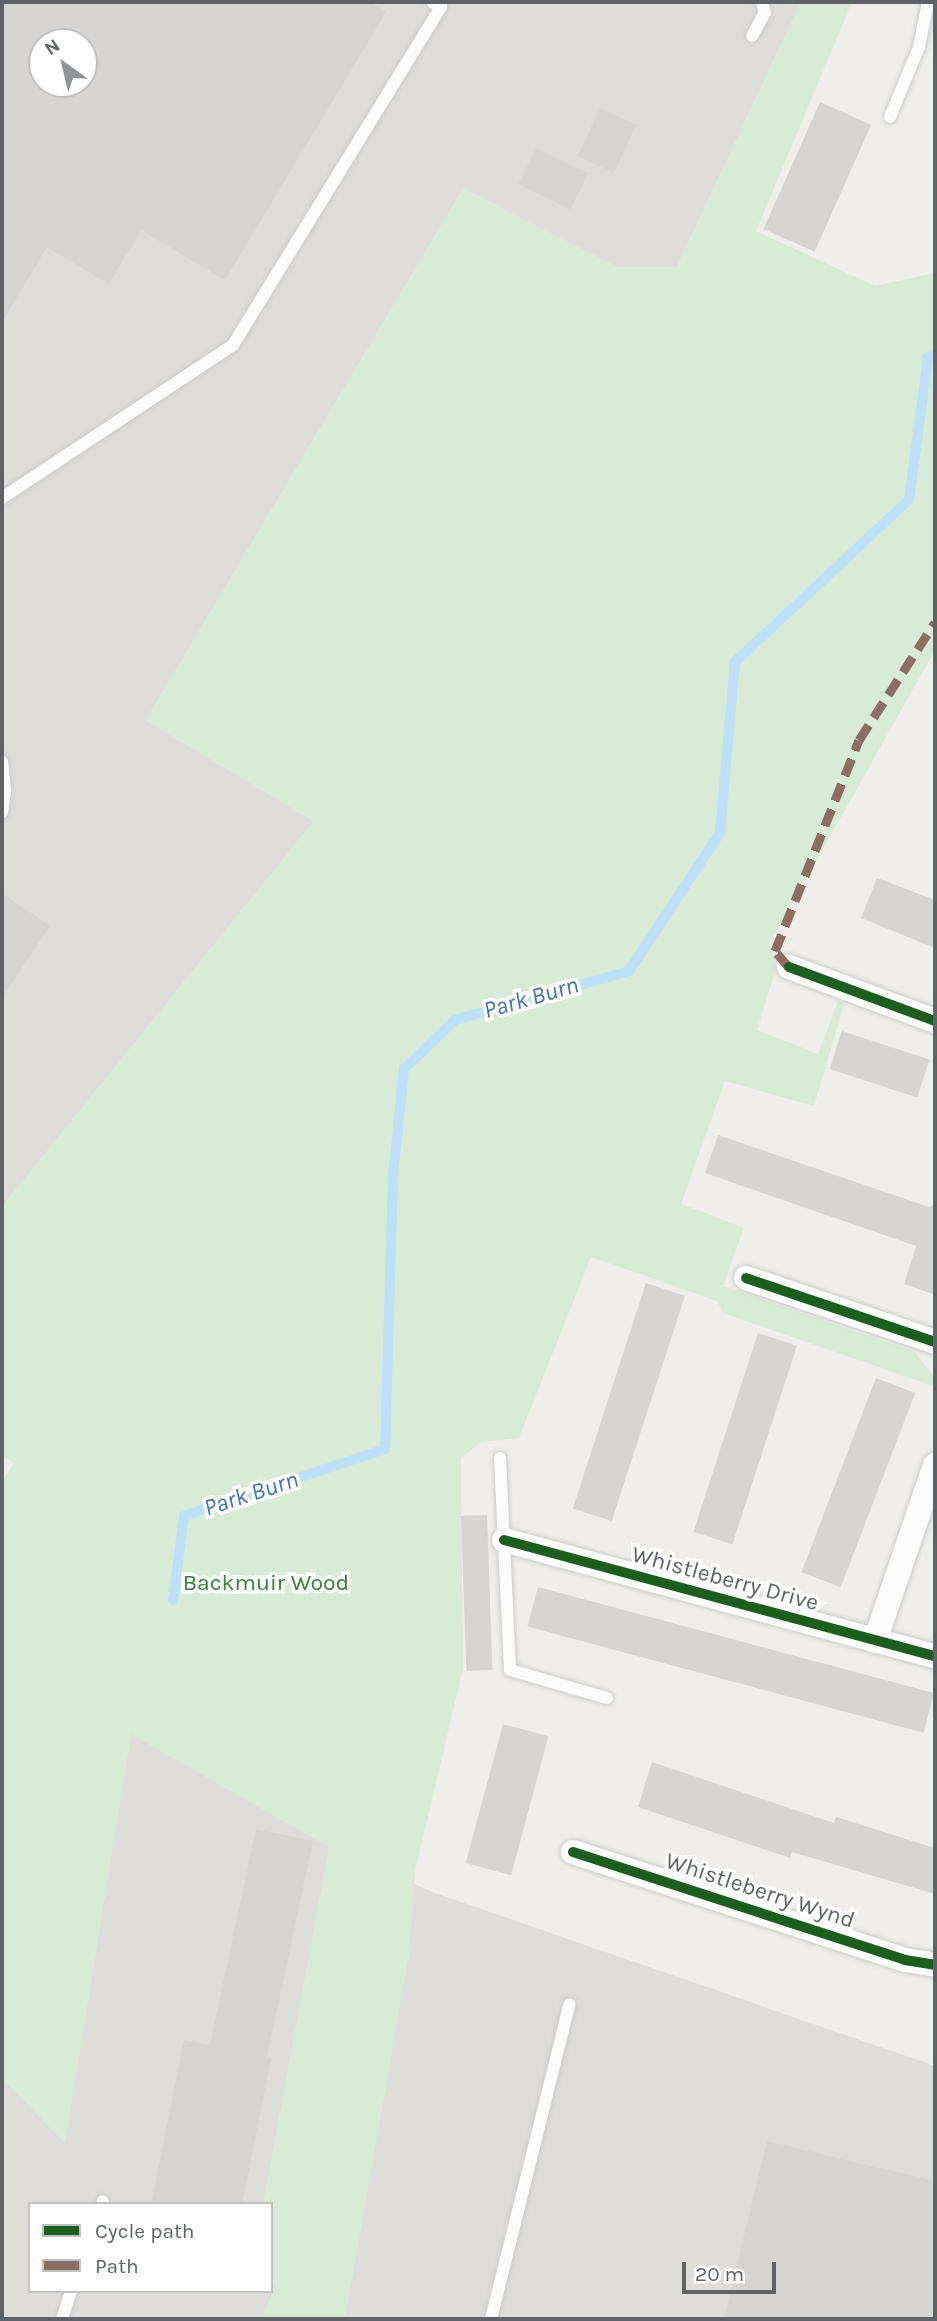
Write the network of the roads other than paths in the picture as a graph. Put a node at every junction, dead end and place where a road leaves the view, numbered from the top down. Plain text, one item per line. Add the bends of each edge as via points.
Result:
1 (432, 2) edge
2 (762, 2) edge
3 (928, 2) edge
4 (930, 25) edge
5 (752, 36) dead end
6 (890, 117) dead end
7 (2, 498) edge
8 (2, 762) edge
9 (2, 812) edge
10 (789, 967) dead end
11 (935, 1020) edge
12 (746, 1278) dead end
13 (935, 1342) edge
14 (500, 1458) dead end
15 (935, 1465) edge
16 (504, 1540) junction
17 (875, 1641) junction
18 (935, 1656) edge
19 (607, 1698) dead end
20 (573, 1852) dead end
21 (935, 1965) edge
22 (569, 2005) dead end
23 (70, 2293) edge
24 (62, 2319) edge
25 (491, 2319) edge

1 - 7 lane via 441,7 233,345
2 - 5 lane via 765,13
3 - 4 lane
4 - 6 lane
8 - 9 lane
10 - 11 street
12 - 13 street
14 - 16 lane
15 - 17 street
16 - 17 street, Whistleberry Drive
16 - 19 lane via 510,1671
17 - 18 street, Whistleberry Drive
20 - 21 street, Whistleberry Wynd via 905,1960
22 - 25 lane
23 - 24 lane

